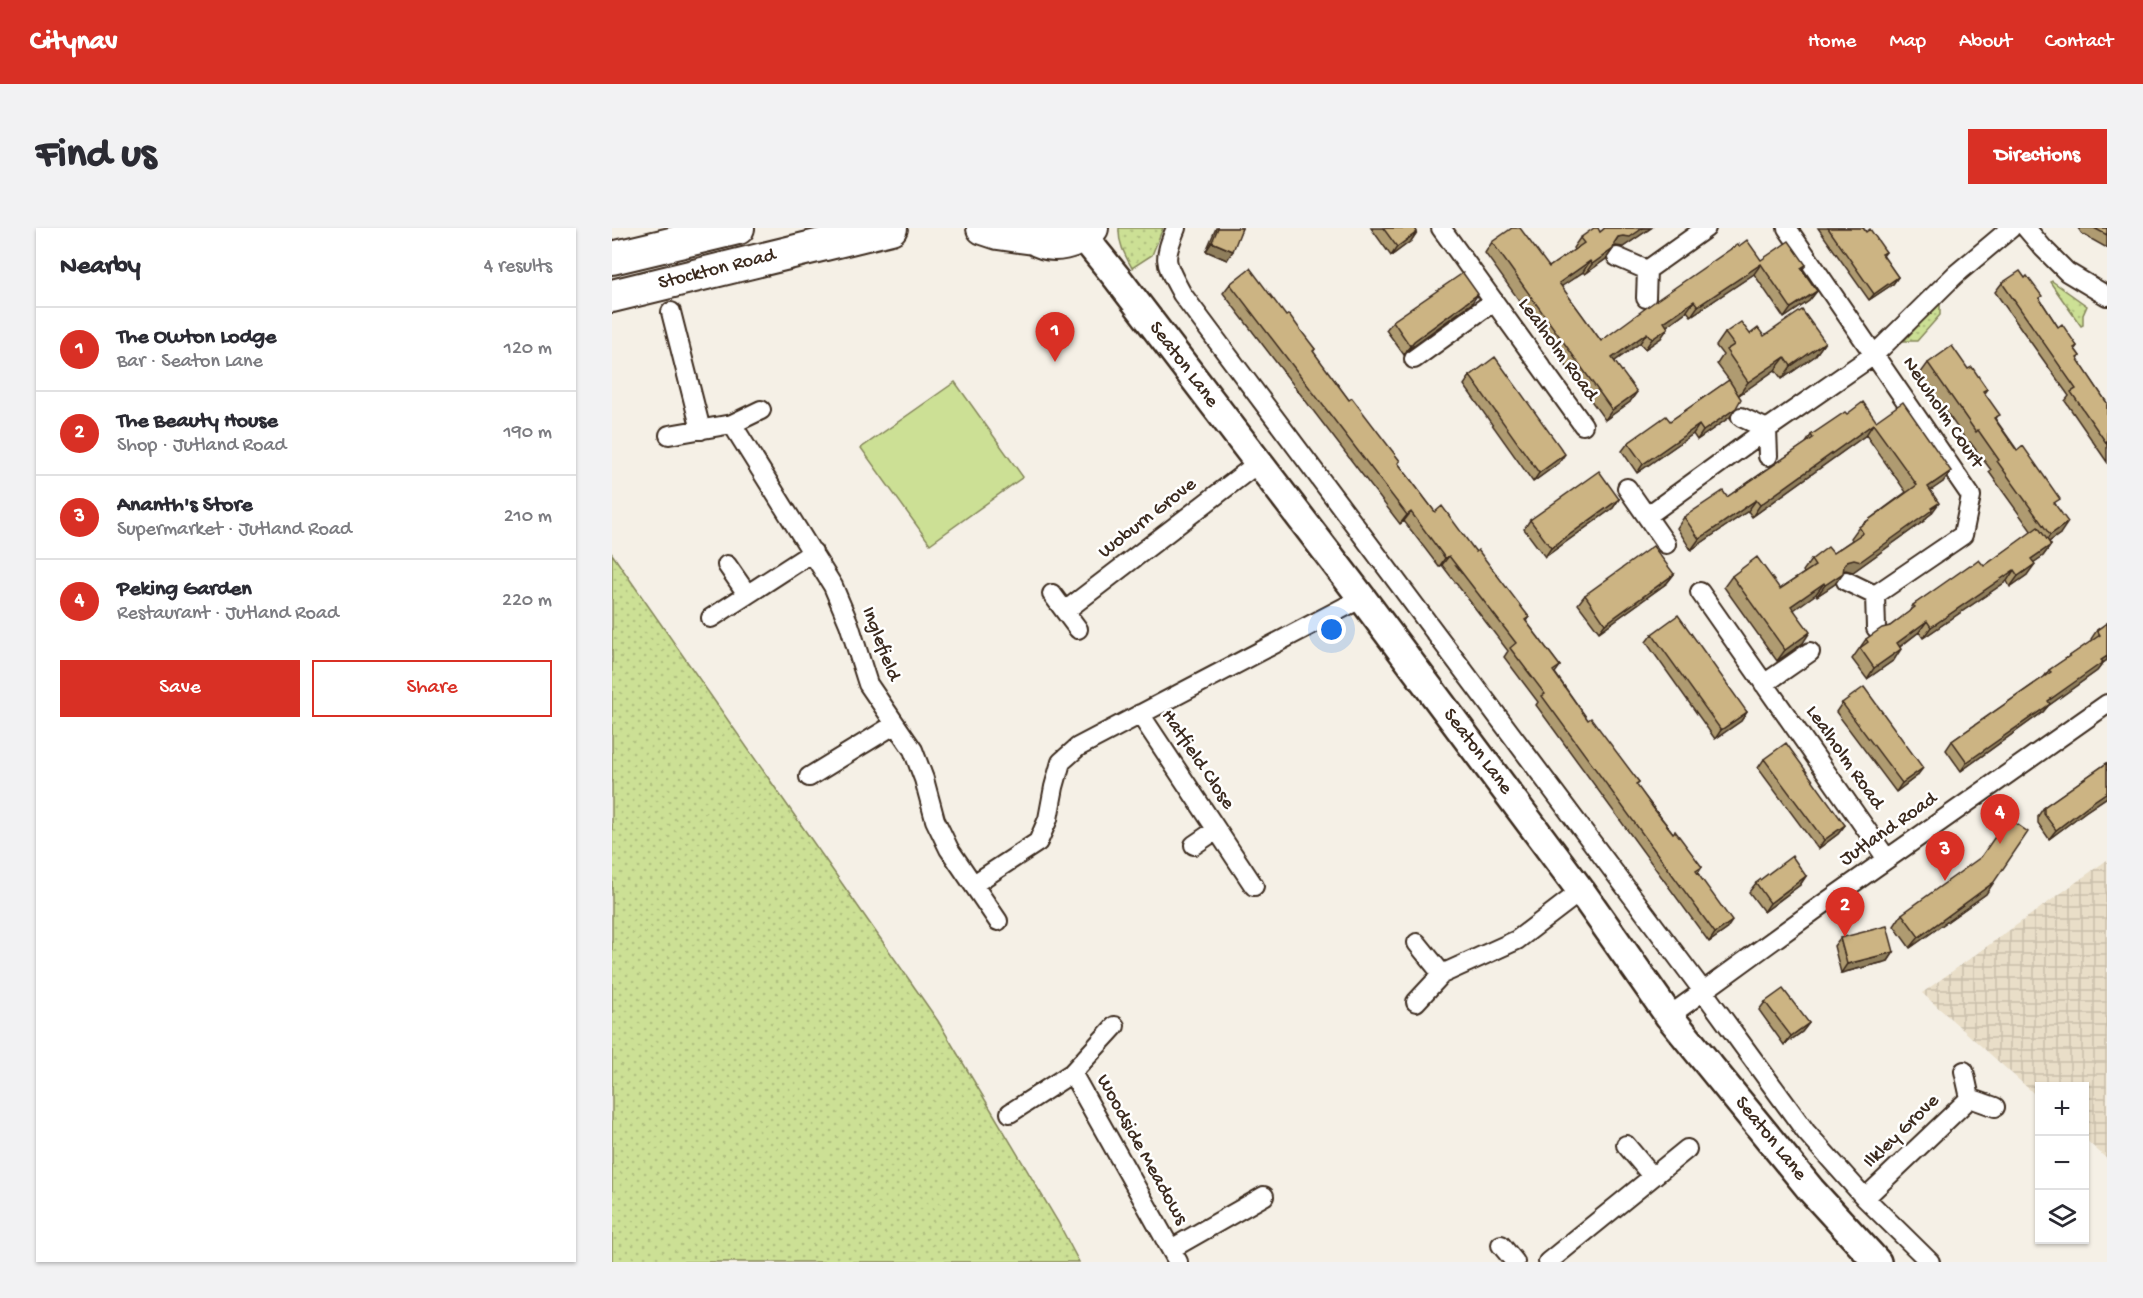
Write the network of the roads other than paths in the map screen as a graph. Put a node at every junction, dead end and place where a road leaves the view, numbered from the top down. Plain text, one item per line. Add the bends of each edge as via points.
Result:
1 (738, 228) edge
2 (891, 228) edge
3 (983, 228) edge
4 (1176, 228) edge
5 (1442, 228) edge
6 (1706, 228) edge
7 (1788, 228) edge
8 (2011, 228) edge
9 (2026, 228) edge
10 (1087, 232) edge
11 (1029, 233) edge
12 (1617, 257) dead end
13 (612, 258) edge
14 (1647, 270) junction
15 (612, 296) edge
16 (2107, 296) edge
17 (1646, 298) dead end
18 (1494, 301) junction
19 (671, 312) dead end
20 (1875, 354) junction
21 (1414, 359) dead end
22 (761, 410) dead end
23 (1741, 417) dead end
24 (732, 424) junction
25 (1583, 425) dead end
26 (1767, 429) junction
27 (701, 430) junction
28 (669, 435) dead end
29 (1768, 456) dead end
30 (1258, 463) junction
31 (1627, 488) dead end
32 (1647, 516) junction
33 (1666, 544) dead end
34 (813, 552) junction
35 (727, 565) dead end
36 (1846, 580) edge
37 (1700, 592) dead end
38 (747, 594) junction
39 (1052, 594) dead end
40 (1875, 595) junction
41 (1362, 598) junction
42 (1065, 611) junction
43 (711, 618) dead end
44 (1876, 628) dead end
45 (1078, 629) dead end
46 (1810, 652) dead end
47 (1764, 684) junction
48 (2107, 704) edge
49 (1140, 714) junction
50 (894, 725) junction
51 (809, 777) dead end
52 (1216, 830) junction
53 (1194, 845) dead end
54 (1887, 859) junction
55 (974, 884) junction
56 (1254, 886) dead end
57 (1581, 891) junction
58 (998, 921) dead end
59 (1417, 943) dead end
60 (1442, 974) junction
61 (1703, 991) junction
62 (1416, 1002) dead end
63 (1669, 1016) junction
64 (1115, 1026) dead end
65 (1964, 1071) dead end
66 (1071, 1073) junction
67 (1970, 1098) junction
68 (1995, 1107) dead end
69 (1010, 1113) dead end
70 (1626, 1145) dead end
71 (1687, 1149) dead end
72 (1652, 1176) junction
73 (1264, 1196) dead end
74 (1865, 1198) junction
75 (1501, 1245) dead end
76 (1174, 1256) edge
77 (1871, 1260) edge
78 (1515, 1262) edge
79 (1548, 1262) edge
80 (1930, 1262) edge

1 - 13 highway, Stockton Road
2 - 15 highway, Stockton Road
3 - 11 highway via 998,233
4 - 61 street, Seaton Lane via 1167,249 1167,266 1182,294
5 - 18 street, Lealholm Road
6 - 14 street
7 - 20 street, Newholm Court
8 - 20 street, Newholm Court via 1955,275
9 - 16 street via 2067,272
10 - 11 highway via 1068,243 1050,244
10 - 30 main road, Seaton Lane via 1118,279
12 - 14 street
14 - 17 street
18 - 21 street, Lealholm Road
18 - 25 street, Lealholm Road
19 - 27 street
20 - 26 street, Newholm Court
20 - 40 street, Newholm Court via 1971,496 1963,535
22 - 24 street
23 - 26 street
24 - 27 street
24 - 34 street, Inglefield
26 - 29 street
26 - 32 street, Newholm Court
27 - 28 street
30 - 41 main road, Seaton Lane
30 - 42 street, Woburn Grove
31 - 32 street
32 - 33 street
34 - 38 street
34 - 50 street, Inglefield via 837,595 868,684
35 - 38 street
36 - 40 street
37 - 47 street, Lealholm Road
38 - 43 street
39 - 42 street
40 - 44 street
41 - 49 street
41 - 57 main road, Seaton Lane
42 - 45 street
46 - 47 street
47 - 54 street, Lealholm Road
48 - 54 street, Jutland Road
49 - 52 street, Hatfield Close
49 - 55 street via 1078,747 1061,762 1048,819 1038,842
50 - 51 street
50 - 55 street, Inglefield via 913,750 935,820 949,849
52 - 53 street, Hatfield Close
52 - 56 street, Hatfield Close
54 - 61 street, Jutland Road
55 - 58 street, Inglefield
57 - 60 street via 1517,940
57 - 63 main road, Seaton Lane
59 - 60 street
60 - 62 street
61 - 63 street, Jutland Road
61 - 74 street, Seaton Lane via 1806,1132
63 - 77 main road, Seaton Lane
64 - 66 street, Woodside Meadows
65 - 67 street, Ilkley Grove
66 - 69 street, Woodside Meadows
66 - 76 street, Woodside Meadows
67 - 68 street, Ilkley Grove
67 - 74 street, Ilkley Grove
70 - 72 street
71 - 72 street
72 - 79 street
73 - 76 street, Woodside Meadows
74 - 80 street, Seaton Lane
75 - 78 street

